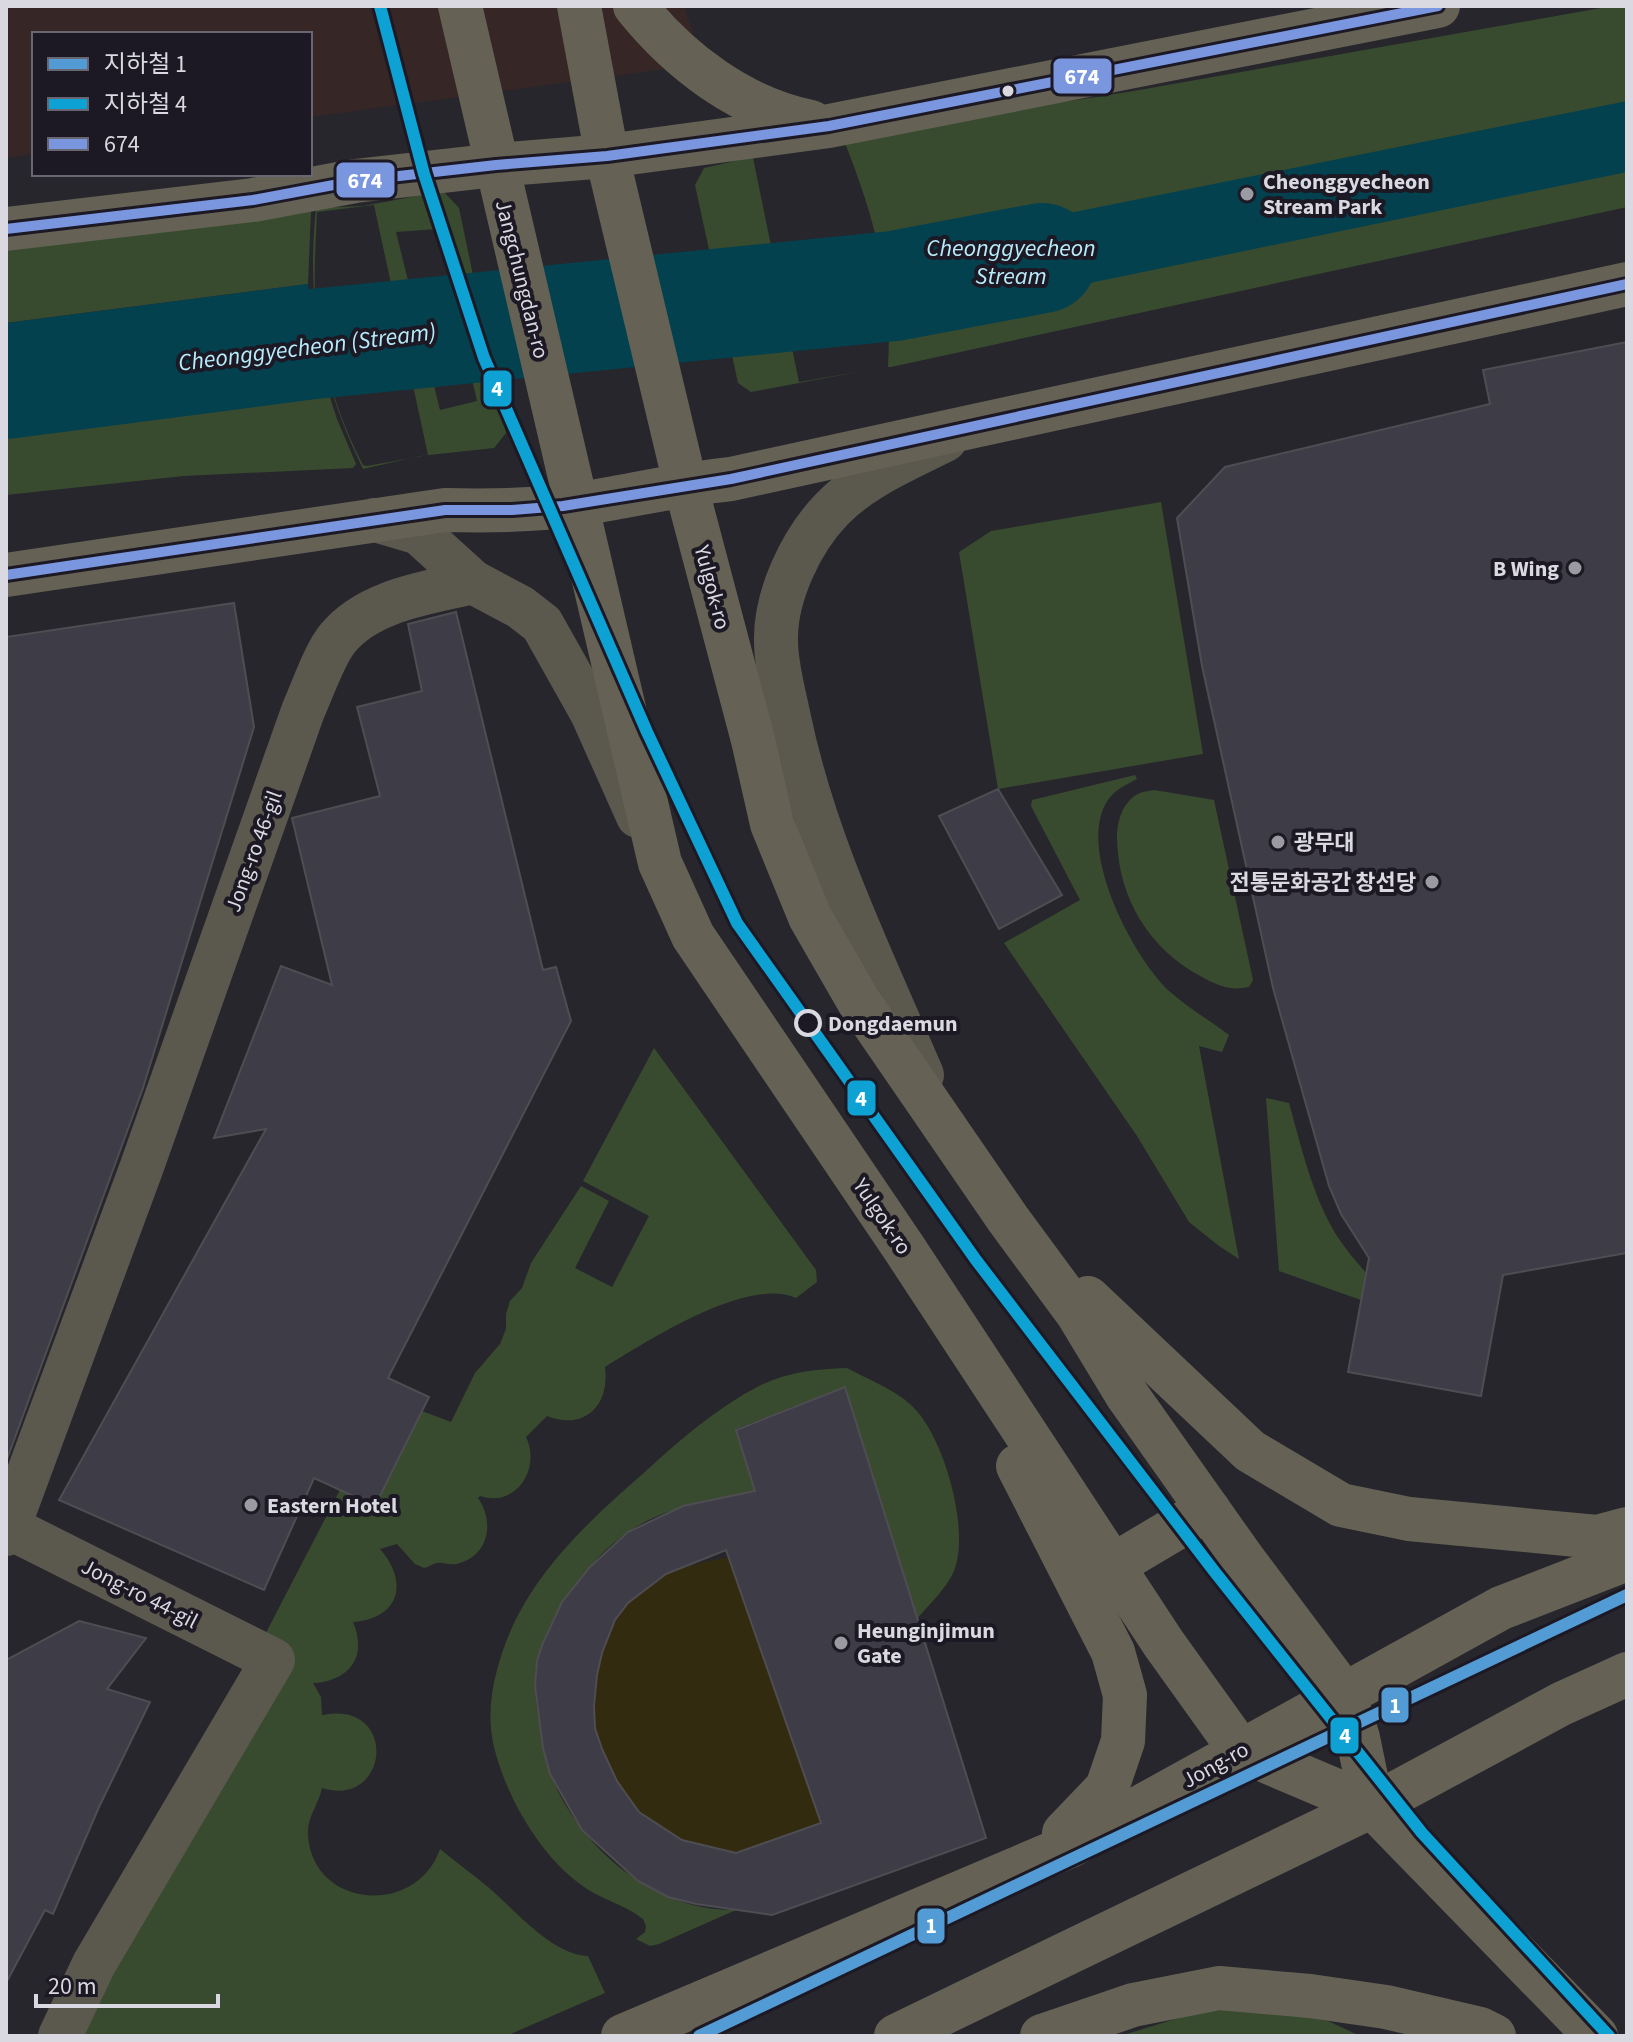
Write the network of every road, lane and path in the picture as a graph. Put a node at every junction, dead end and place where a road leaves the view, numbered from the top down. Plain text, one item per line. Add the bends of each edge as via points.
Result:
1 (460, 6) edge
2 (579, 6) edge
3 (635, 6) edge
4 (1438, 6) edge
5 (829, 126) junction
6 (607, 156) junction
7 (496, 165) junction
8 (6, 229) edge
9 (1627, 284) edge
10 (967, 430) junction
11 (685, 483) junction
12 (578, 505) junction
13 (375, 520) junction
14 (6, 575) edge
15 (473, 582) junction
16 (660, 863) junction
17 (945, 1129) junction
18 (1008, 1219) junction
19 (904, 1248) junction
20 (1208, 1509) junction
21 (1627, 1529) edge
22 (7, 1530) edge
23 (1627, 1559) edge
24 (1112, 1566) junction
25 (1627, 1674) edge
26 (1344, 1694) junction
27 (1240, 1750) junction
28 (1372, 1806) junction
29 (1032, 1862) junction
30 (60, 2036) edge
31 (623, 2036) edge
32 (896, 2036) edge
33 (1042, 2036) edge
34 (1494, 2036) edge
35 (1596, 2036) edge

1 - 7 main road, Jangchungdan-ro
2 - 6 main road
3 - 5 main road via 690,62 734,94 779,116
4 - 5 main road
5 - 6 main road
6 - 7 main road
6 - 11 main road, Yulgok-ro
7 - 8 main road
7 - 12 main road, Jangchungdan-ro
9 - 10 main road
10 - 11 main road via 731,479
10 - 17 street via 880,472 833,509 810,537 792,573 776,640 797,757 820,837
11 - 12 main road
11 - 17 main road, Yulgok-ro via 772,824 788,864 810,917 859,1002
12 - 13 main road via 445,510
12 - 16 main road, Yulgok-ro
13 - 14 main road
13 - 15 street via 419,533
15 - 16 street via 542,624 592,713
15 - 22 street, Jong-ro 46-gil via 397,601 353,622 336,640 303,711
16 - 19 main road, Yulgok-ro via 693,936
17 - 18 main road, Yulgok-ro
18 - 20 main road, Yulgok-ro
18 - 21 main road via 1250,1451 1341,1505 1409,1519 1597,1537
19 - 24 main road, Yulgok-ro
19 - 29 main road via 1113,1652 1125,1695 1123,1741 1107,1788
20 - 24 main road
20 - 26 main road, Yulgok-ro
22 - 30 street, Jong-ro 44-gil via 273,1660 94,1964
23 - 26 main road, Jong-ro via 1501,1608
24 - 27 main road, Yulgok-ro
25 - 28 main road
26 - 27 main road, Jong-ro
26 - 28 main road, Yulgok-ro
27 - 28 main road
27 - 29 main road, Jong-ro
28 - 32 main road
28 - 35 main road
29 - 31 main road, Jong-ro
33 - 34 main road via 1133,2005 1219,1988 1386,2007

